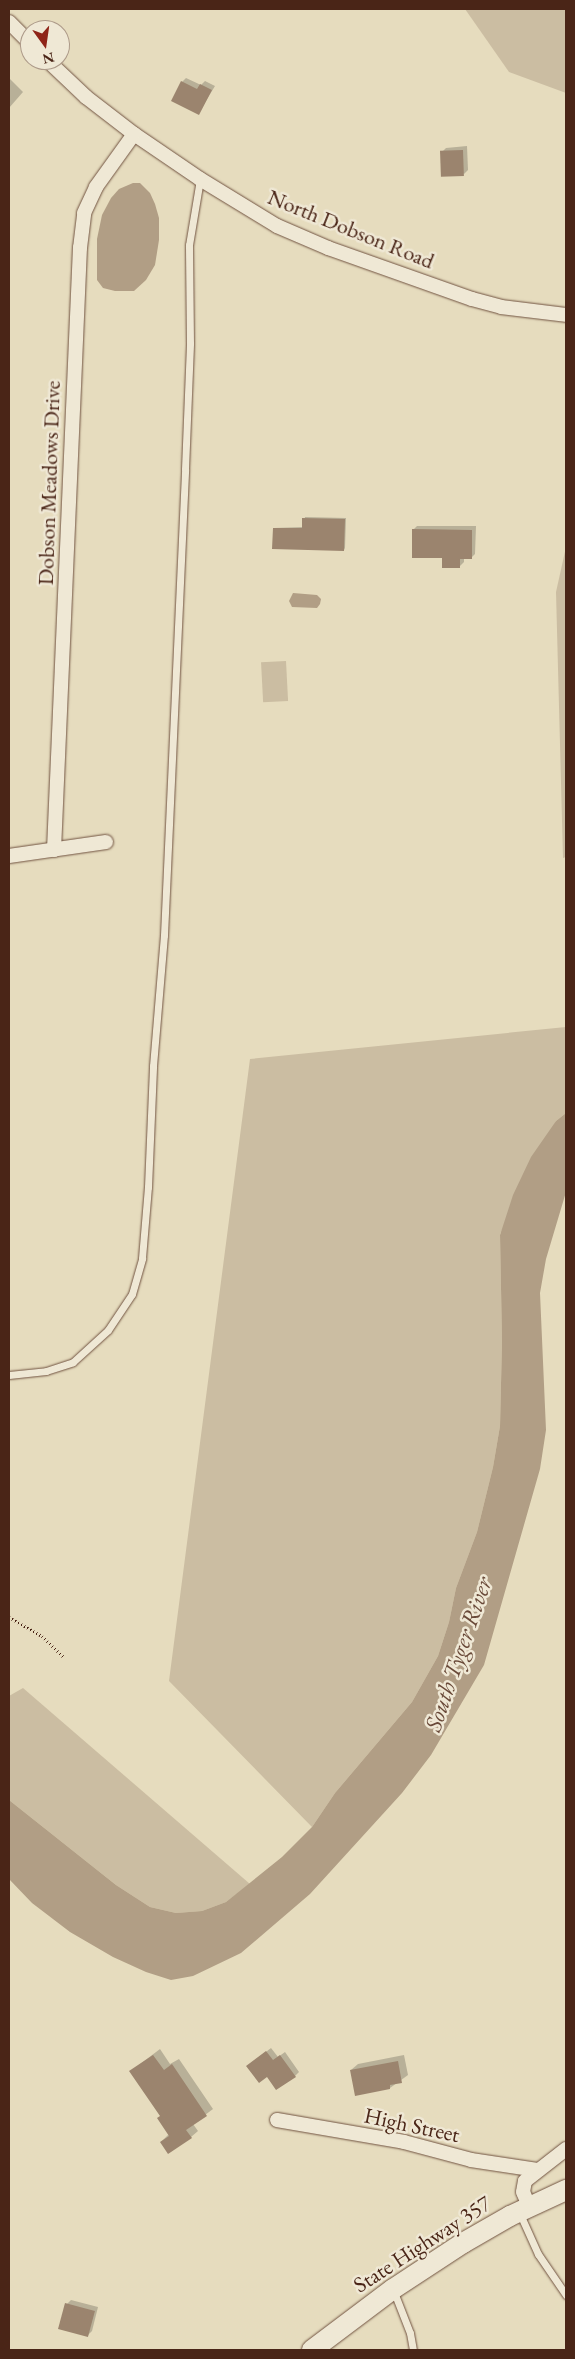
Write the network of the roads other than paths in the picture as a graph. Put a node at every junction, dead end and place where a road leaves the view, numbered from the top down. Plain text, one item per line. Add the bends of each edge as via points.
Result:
1 (9, 22) edge
2 (20, 33) edge
3 (58, 70) edge
4 (134, 134) junction
5 (200, 179) junction
6 (566, 315) edge
7 (106, 842) dead end
8 (54, 850) junction
9 (9, 856) edge
10 (9, 1375) edge
11 (277, 2120) dead end
12 (566, 2149) edge
13 (537, 2170) junction
14 (566, 2190) edge
15 (524, 2209) junction
16 (393, 2288) junction
17 (566, 2295) edge
18 (312, 2350) edge
19 (414, 2350) edge

1 - 2 street
3 - 4 street, North Dobson Road
4 - 5 street, North Dobson Road
4 - 8 street, Dobson Meadows Drive via 96,187 84,213 80,248
5 - 6 street, North Dobson Road via 277,226 328,248 482,302
5 - 10 lane via 188,246 190,343 186,469 164,935 142,1258 132,1294 108,1330 73,1362 46,1372
7 - 8 street
8 - 9 street
11 - 13 street, High Street via 404,2142 471,2160
12 - 13 street
13 - 15 street via 523,2186
14 - 15 main road, State Highway 357
15 - 16 main road, State Highway 357
15 - 17 lane via 538,2254
16 - 18 main road, State Highway 357
16 - 19 lane

